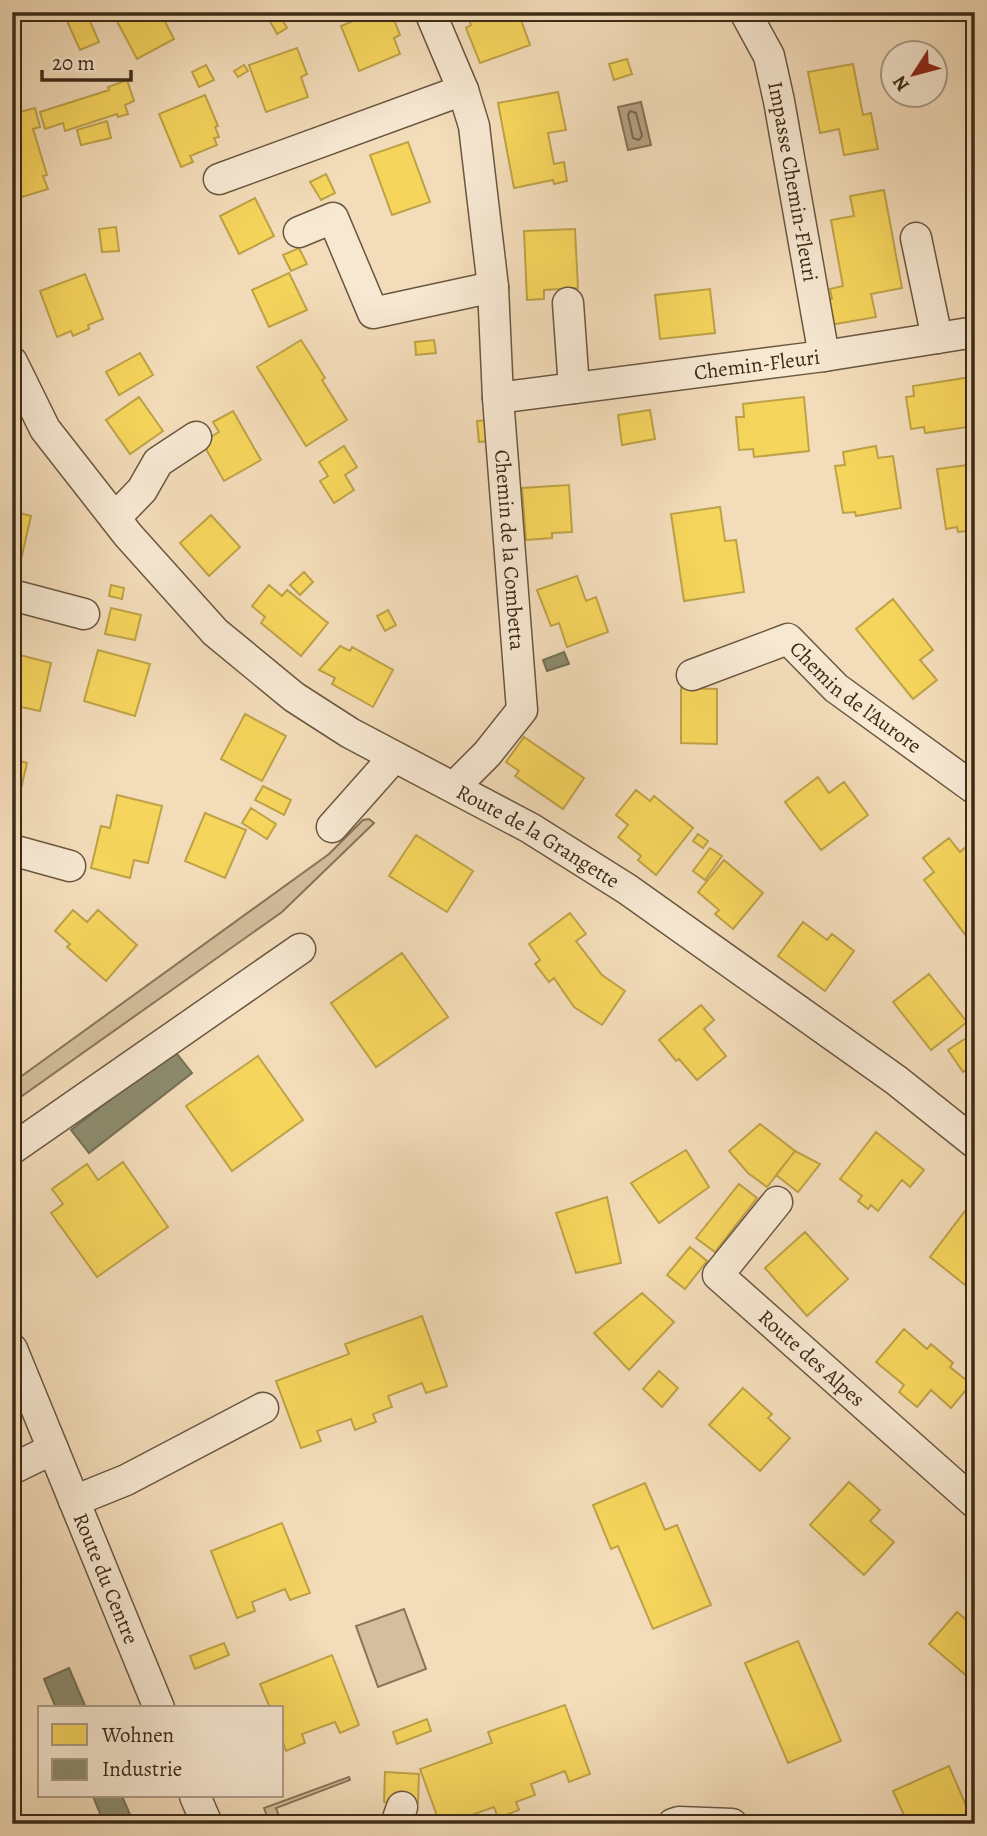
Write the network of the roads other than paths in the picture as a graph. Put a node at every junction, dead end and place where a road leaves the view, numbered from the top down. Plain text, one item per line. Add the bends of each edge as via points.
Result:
1 (430, 12) edge
2 (745, 12) edge
3 (463, 90) junction
4 (219, 179) dead end
5 (299, 232) dead end
6 (916, 238) dead end
7 (493, 286) junction
8 (568, 303) dead end
9 (975, 332) edge
10 (937, 338) junction
11 (824, 356) junction
12 (12, 362) edge
13 (574, 388) junction
14 (498, 398) junction
15 (196, 437) dead end
16 (114, 518) junction
17 (12, 595) edge
18 (84, 614) dead end
19 (692, 675) dead end
20 (394, 757) junction
21 (454, 788) junction
22 (975, 789) edge
23 (332, 827) dead end
24 (12, 850) edge
25 (70, 866) dead end
26 (300, 949) dead end
27 (975, 1143) edge
28 (12, 1149) edge
29 (777, 1202) dead end
30 (12, 1349) edge
31 (263, 1408) dead end
32 (53, 1449) junction
33 (12, 1469) edge
34 (74, 1502) junction
35 (975, 1503) edge
36 (158, 1706) edge
37 (196, 1798) edge
38 (207, 1824) edge
39 (673, 1824) edge
40 (732, 1824) edge

1 - 3 street, Chemin de la Combetta
2 - 11 street, Impasse Chemin-Fleuri via 769,56
3 - 4 street
3 - 7 street, Chemin de la Combetta via 474,126
5 - 7 street via 333,218 373,313
6 - 10 street
7 - 14 street, Chemin de la Combetta
8 - 13 street
9 - 10 street, Chemin-Fleuri
10 - 11 street, Chemin-Fleuri
11 - 13 street, Chemin-Fleuri
12 - 16 street, Route de la Grangette via 45,429
13 - 14 street, Chemin-Fleuri
14 - 21 street, Chemin de la Combetta via 522,710
15 - 16 street via 158,462 142,490
16 - 20 street, Route de la Grangette via 215,632 294,697
17 - 18 street
19 - 22 street, Chemin de l'Aurore via 788,639 836,688
20 - 21 street, Route de la Grangette
20 - 23 street
21 - 27 street, Route de la Grangette via 530,828 627,889 896,1080
24 - 25 street
26 - 28 street
29 - 35 street, Route des Alpes via 718,1275
30 - 32 street, Route du Centre
31 - 34 street
32 - 33 street
32 - 34 street, Route du Centre
34 - 36 street, Route du Centre
37 - 38 street
39 - 40 street

